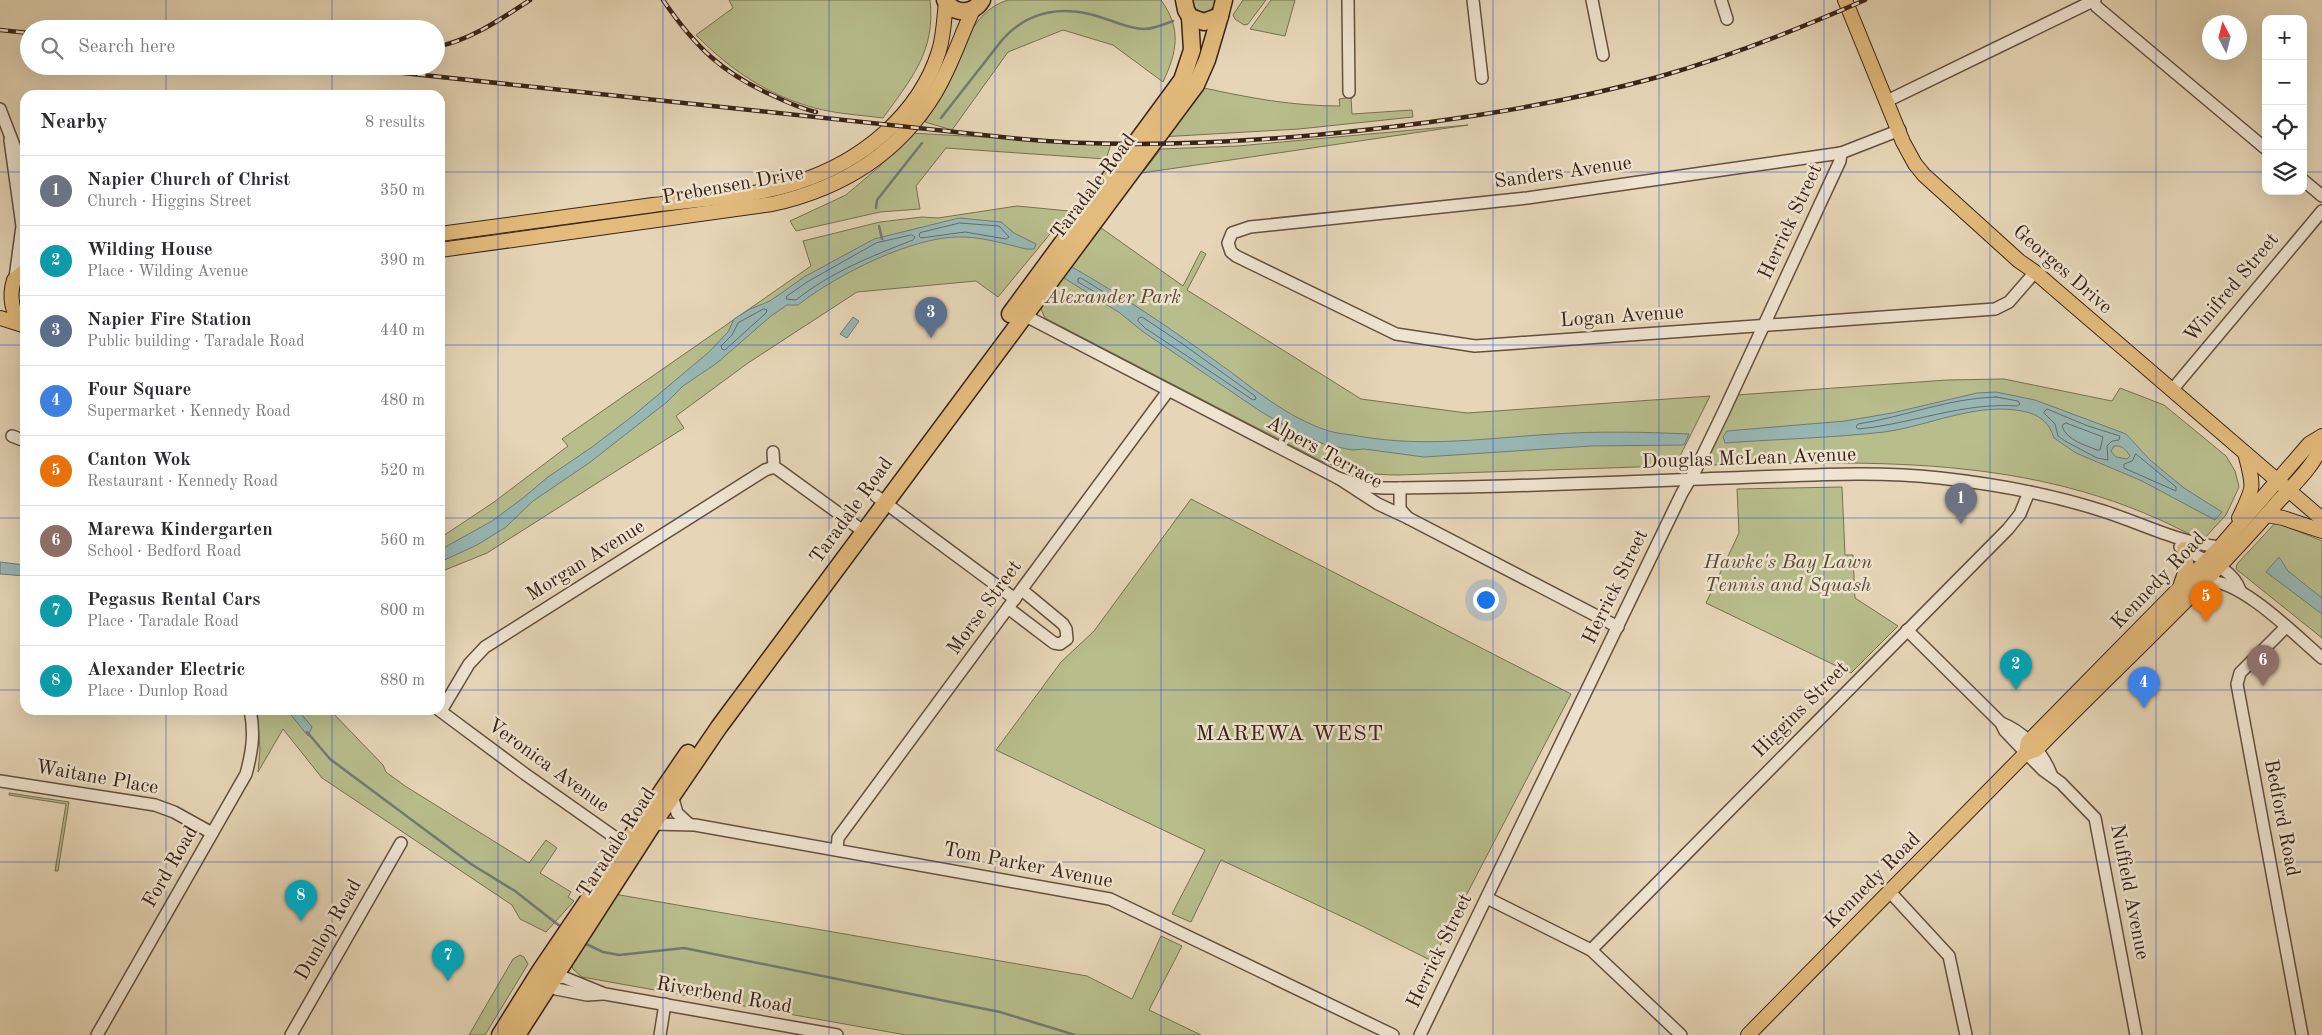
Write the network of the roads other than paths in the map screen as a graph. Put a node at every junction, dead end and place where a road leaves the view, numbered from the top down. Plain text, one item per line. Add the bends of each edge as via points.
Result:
1 (1348, 0) edge
2 (1473, 0) edge
3 (1592, 0) edge
4 (1720, 0) edge
5 (1845, 0) edge
6 (2094, 0) edge
7 (945, 1) edge
8 (981, 3) edge
9 (1225, 6) edge
10 (1184, 7) edge
11 (1727, 19) dead end
12 (1603, 55) dead end
13 (1482, 78) dead end
14 (1349, 92) dead end
15 (1887, 101) junction
16 (0, 109) edge
17 (1900, 130) junction
18 (10, 140) junction
19 (2262, 146) edge
20 (1841, 153) junction
21 (20, 161) edge
22 (2307, 183) edge
23 (2322, 196) edge
24 (20, 212) edge
25 (2322, 212) edge
26 (445, 233) edge
27 (1229, 237) joint
28 (445, 249) edge
29 (20, 252) edge
30 (2035, 272) junction
31 (18, 277) edge
32 (0, 290) edge
33 (1018, 312) junction
34 (0, 318) edge
35 (20, 319) edge
36 (20, 325) edge
37 (1764, 326) junction
38 (2172, 390) junction
39 (1168, 391) junction
40 (12, 436) dead end
41 (2322, 436) edge
42 (20, 439) edge
43 (2322, 444) edge
44 (773, 452) dead end
45 (2245, 453) junction
46 (774, 467) junction
47 (1338, 478) junction
48 (1690, 480) junction
49 (2278, 480) junction
50 (1400, 488) junction
51 (2288, 490) junction
52 (2029, 492) junction
53 (880, 499) junction
54 (2267, 515) junction
55 (1408, 518) junction
56 (2322, 519) edge
57 (859, 528) junction
58 (2156, 530) junction
59 (2322, 531) edge
60 (2231, 534) junction
61 (2220, 547) junction
62 (2184, 549) junction
63 (2206, 562) junction
64 (2221, 566) junction
65 (2207, 581) junction
66 (2240, 590) junction
67 (2176, 594) junction
68 (1015, 599) junction
69 (1618, 627) junction
70 (2286, 627) junction
71 (1907, 630) junction
72 (2322, 658) edge
73 (445, 702) edge
74 (445, 714) edge
75 (251, 715) edge
76 (2030, 748) junction
77 (0, 781) edge
78 (672, 796) junction
79 (653, 824) junction
80 (689, 824) junction
81 (212, 833) junction
82 (401, 843) dead end
83 (631, 848) junction
84 (836, 850) junction
85 (1890, 892) junction
86 (1487, 898) junction
87 (1591, 950) junction
88 (546, 975) junction
89 (665, 1004) junction
90 (97, 1035) edge
91 (291, 1035) edge
92 (500, 1035) edge
93 (517, 1035) edge
94 (660, 1035) edge
95 (837, 1035) edge
96 (1393, 1035) edge
97 (1420, 1035) edge
98 (1681, 1035) edge
99 (1748, 1035) edge
100 (1966, 1035) edge
101 (2136, 1035) edge
102 (2302, 1035) edge

1 - 14 street
2 - 13 street
3 - 12 street
4 - 11 street
5 - 15 main road, Georges Drive
6 - 15 street
6 - 19 street via 2097,7
7 - 8 highway via 961,12
7 - 26 main road, Prebensen Drive via 937,56 908,108 877,140 857,155 819,175 753,192
8 - 28 main road, Prebensen Drive via 936,92 910,128 862,170 827,188 772,204
9 - 10 highway via 1204,22
9 - 33 highway, Taradale Road via 1196,85
10 - 33 highway, Taradale Road via 1192,50 1182,80
15 - 17 main road, Georges Drive
16 - 18 street
17 - 20 street, Sanders Avenue
17 - 30 main road, Georges Drive via 1915,164 1934,185
18 - 21 street
18 - 24 street
20 - 27 street, Sanders Avenue via 1527,198 1250,227 1235,231
20 - 37 street, Herrick Street
22 - 23 street
25 - 38 street, Winifred Street
27 - 37 street, Logan Avenue via 1230,249 1236,256 1382,329 1412,338 1475,346
29 - 31 street
30 - 37 street, Logan Avenue via 2009,302 1995,308
30 - 38 main road, Georges Drive
31 - 32 main road
31 - 35 main road via 12,305
33 - 39 street, Alpers Terrace
33 - 53 highway, Taradale Road
34 - 36 main road
37 - 48 street, Herrick Street
38 - 45 main road, Georges Drive
39 - 47 street, Alpers Terrace
39 - 68 street, Morse Street
40 - 42 street
41 - 49 main road, Kennedy Road via 2309,444
43 - 51 main road, Kennedy Road
44 - 46 street
45 - 49 main road, Georges Drive
45 - 60 main road via 2252,492
46 - 57 street
46 - 73 street, Morgan Avenue via 485,647 469,664
47 - 50 street, Douglas McLean Avenue via 1369,488
47 - 55 street, Alpers Terrace via 1378,504
48 - 50 street, Douglas McLean Avenue
48 - 52 street, Douglas McLean Avenue via 1888,474 1964,481
48 - 69 street, Herrick Street
49 - 51 main road, Georges Drive
49 - 60 main road, Kennedy Road
50 - 55 street via 1400,509
51 - 54 main road, Kennedy Road
51 - 56 main road, Georges Drive
52 - 58 street, Douglas McLean Avenue via 2100,510
52 - 71 street, Higgins Street via 2020,514 2008,529
53 - 57 highway, Taradale Road
53 - 68 street
54 - 59 main road
54 - 64 main road, Kennedy Road
55 - 69 street, Alpers Terrace
57 - 78 highway, Taradale Road
57 - 83 highway, Taradale Road via 712,719
58 - 61 street, Douglas McLean Avenue
58 - 62 street, Douglas McLean Avenue
60 - 61 main road, Kennedy Road
61 - 63 main road, Kennedy Road
62 - 63 street, Douglas McLean Avenue
62 - 67 main road via 2187,567
63 - 64 street, Douglas McLean Avenue
63 - 67 main road, Kennedy Road
64 - 65 main road, Kennedy Road
64 - 66 street via 2237,581
65 - 66 street via 2218,580
65 - 76 main road, Kennedy Road
66 - 70 street
67 - 76 main road, Kennedy Road
68 - 68 street via 1063,624 1067,639 1060,644 1054,643
68 - 84 street, Morse Street via 838,838
69 - 86 street, Herrick Street
70 - 72 street
70 - 102 street, Bedford Road via 2240,673 2237,684
71 - 76 street, Nuffield Avenue via 2001,723 2005,731
71 - 87 street, Higgins Street
74 - 83 street, Veronica Avenue
75 - 81 street, Ford Road via 253,748 246,774
76 - 85 main road, Kennedy Road
76 - 101 street, Nuffield Avenue via 2097,822
77 - 81 street, Waitane Place via 156,805
78 - 79 highway, Taradale Road
78 - 80 street via 677,813
79 - 80 street, Tom Parker Avenue
79 - 83 highway, Taradale Road
80 - 84 street, Tom Parker Avenue
81 - 90 street, Ford Road
82 - 91 street, Dunlop Road
83 - 88 highway, Taradale Road
84 - 96 street, Tom Parker Avenue via 1110,899
85 - 99 main road, Kennedy Road
85 - 100 street via 1949,956
86 - 87 street
86 - 97 street, Herrick Street
87 - 98 street
88 - 89 street, Riverbend Road via 563,977 605,994
88 - 92 highway, Taradale Road
88 - 93 highway, Taradale Road
89 - 94 street
89 - 95 street, Riverbend Road

